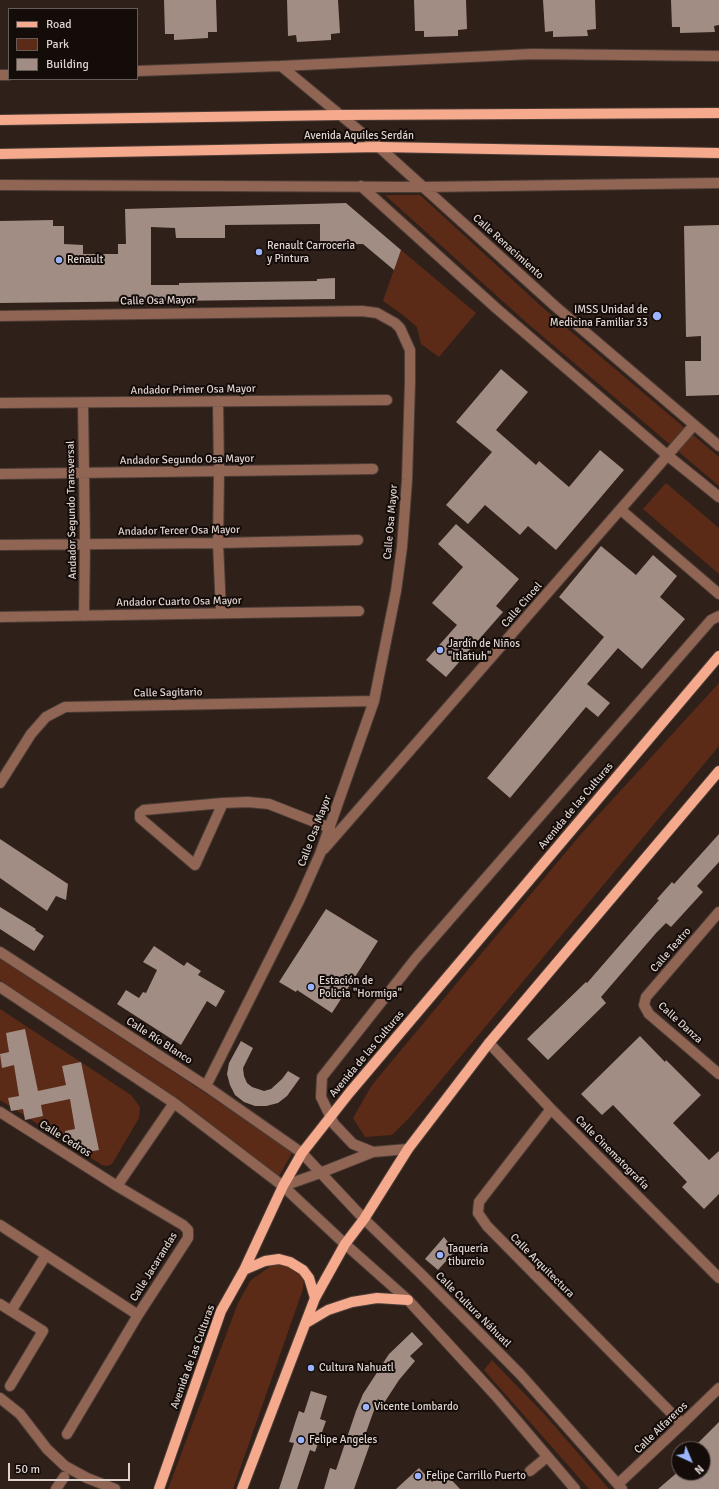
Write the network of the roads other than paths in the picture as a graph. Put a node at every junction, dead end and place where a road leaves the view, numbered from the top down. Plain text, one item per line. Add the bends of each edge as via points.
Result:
1 (719, 56) edge
2 (281, 66) junction
3 (138, 71) edge
4 (719, 113) edge
5 (341, 115) junction
6 (0, 120) edge
7 (379, 147) junction
8 (719, 153) edge
9 (0, 154) edge
10 (719, 183) edge
11 (0, 185) edge
12 (361, 186) junction
13 (423, 187) junction
14 (0, 316) edge
15 (386, 400) dead end
16 (218, 401) junction
17 (0, 403) edge
18 (83, 403) junction
19 (694, 425) junction
20 (719, 446) edge
21 (667, 455) junction
22 (373, 470) dead end
23 (219, 472) junction
24 (84, 473) junction
25 (0, 474) edge
26 (719, 498) edge
27 (621, 510) junction
28 (358, 540) dead end
29 (218, 543) junction
30 (0, 544) edge
31 (85, 544) junction
32 (719, 594) edge
33 (359, 611) dead end
34 (221, 612) junction
35 (84, 616) junction
36 (719, 616) edge
37 (0, 617) edge
38 (719, 656) edge
39 (374, 701) junction
40 (719, 771) edge
41 (0, 783) edge
42 (223, 803) junction
43 (330, 828) junction
44 (320, 854) junction
45 (719, 912) edge
46 (0, 952) edge
47 (0, 987) edge
48 (644, 1005) joint
49 (489, 1043) junction
50 (719, 1074) edge
51 (206, 1086) junction
52 (174, 1102) junction
53 (551, 1108) junction
54 (0, 1112) edge
55 (330, 1118) junction
56 (408, 1149) junction
57 (373, 1152) junction
58 (302, 1153) junction
59 (320, 1173) junction
60 (117, 1186) junction
61 (284, 1186) junction
62 (364, 1219) junction
63 (0, 1225) edge
64 (345, 1244) junction
65 (46, 1255) junction
66 (244, 1270) junction
67 (719, 1278) edge
68 (315, 1298) junction
69 (408, 1300) junction
70 (0, 1304) edge
71 (11, 1311) junction
72 (138, 1314) junction
73 (306, 1323) junction
74 (10, 1386) dead end
75 (719, 1388) edge
76 (0, 1398) edge
77 (682, 1424) junction
78 (67, 1434) dead end
79 (547, 1456) junction
80 (530, 1471) dead end
81 (64, 1477) dead end
82 (620, 1487) edge
83 (56, 1489) edge
84 (115, 1489) edge
85 (159, 1489) edge
86 (242, 1489) edge
87 (575, 1489) edge

1 - 2 street via 532,54
2 - 3 street
2 - 5 street, Calle Renacimiento
4 - 5 main road, Avenida Aquiles Serdán
5 - 6 main road, Avenida Aquiles Serdán
5 - 7 street, Calle Renacimiento
7 - 8 main road, Avenida Aquiles Serdán
7 - 9 main road, Avenida Aquiles Serdán
7 - 13 street, Calle Renacimiento
10 - 13 street
11 - 12 street
12 - 13 street
12 - 21 street via 496,308
13 - 19 street, Calle Renacimiento via 556,308
14 - 39 street, Calle Osa Mayor via 362,311 377,313 400,328 410,350 407,480 397,584
15 - 16 street, Andador Primer Osa Mayor
16 - 18 street, Andador Primer Osa Mayor
16 - 23 street
17 - 18 street, Andador Primer Osa Mayor
18 - 24 street, Andador Segundo Transversal
19 - 20 street, Calle Renacimiento
19 - 21 street, Calle Cincel
21 - 26 street
21 - 27 street, Calle Cincel
22 - 23 street, Andador Segundo Osa Mayor
23 - 24 street, Andador Segundo Osa Mayor
23 - 29 street
24 - 25 street, Andador Segundo Osa Mayor
24 - 31 street, Andador Segundo Transversal
27 - 32 street
27 - 44 street, Calle Cincel
28 - 29 street, Andador Tercer Osa Mayor
29 - 31 street, Andador Tercer Osa Mayor
29 - 34 street
30 - 31 street, Andador Tercer Osa Mayor
31 - 35 street, Andador Segundo Transversal
33 - 34 street, Andador Cuarto Osa Mayor
34 - 35 street, Andador Cuarto Osa Mayor
35 - 37 street, Andador Cuarto Osa Mayor
36 - 55 street via 711,620 416,958 322,1077 321,1097
38 - 55 main road, Avenida de las Culturas
39 - 41 street, Calle Sagitario via 65,707 46,717
39 - 43 street, Calle Osa Mayor
40 - 49 main road
42 - 42 street via 144,810 140,813 140,818 196,866
42 - 43 street via 269,804
43 - 44 street, Calle Osa Mayor
44 - 51 street, Calle Osa Mayor
45 - 48 street, Calle Teatro via 646,997
46 - 51 street, Calle Río Blanco
47 - 52 street
48 - 50 street, Calle Danza via 649,1014
49 - 53 street, Calle Cinematografía
49 - 56 main road
51 - 58 street, Calle Río Blanco
52 - 60 street
52 - 61 street
53 - 67 street, Calle Cinematografía
53 - 77 street, Calle Arquitectura via 479,1202 478,1213 487,1226
54 - 60 street, Calle Cedros
55 - 57 street via 353,1144
55 - 58 main road, Avenida de las Culturas
56 - 57 street
56 - 62 main road
57 - 59 street
58 - 59 street, Calle Cultura Náhuatl
58 - 61 main road, Avenida de las Culturas
59 - 61 street
59 - 62 street, Calle Cultura Náhuatl
60 - 72 street, Calle Jacarandas via 184,1225 188,1230 188,1238
61 - 64 street
61 - 66 main road, Avenida de las Culturas
62 - 64 main road
62 - 82 street, Calle Cultura Náhuatl via 520,1374
63 - 65 street
64 - 68 main road
64 - 69 street
65 - 71 street
65 - 72 street
66 - 68 main road via 265,1261 279,1259 290,1262 303,1270 309,1278
66 - 85 main road, Avenida de las Culturas via 221,1311
68 - 73 main road
69 - 73 main road via 377,1298 352,1302 328,1310
69 - 79 street
70 - 71 street
71 - 74 street via 43,1331
72 - 78 street, Calle Jacarandas
73 - 86 main road
75 - 77 street, Calle Alfareros
76 - 84 street via 20,1414 47,1449 65,1466
77 - 82 street, Calle Alfareros
79 - 80 street
79 - 87 street
81 - 83 street

